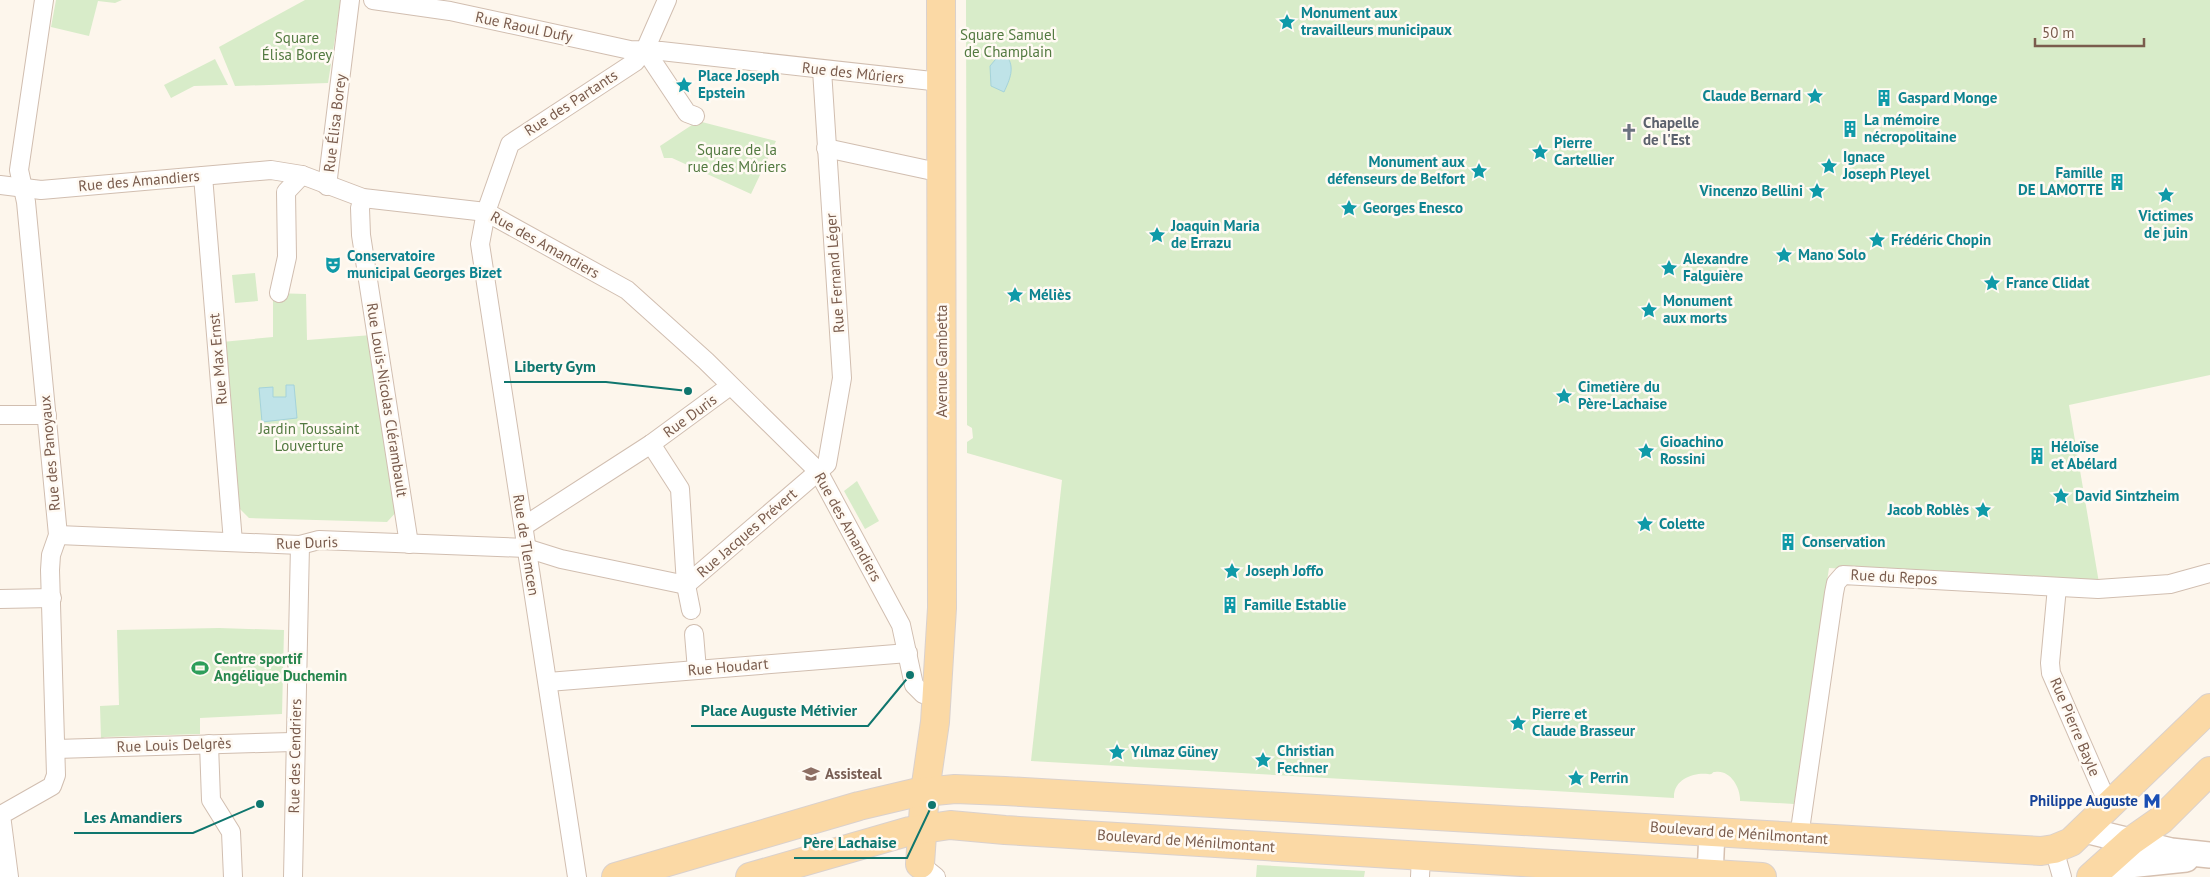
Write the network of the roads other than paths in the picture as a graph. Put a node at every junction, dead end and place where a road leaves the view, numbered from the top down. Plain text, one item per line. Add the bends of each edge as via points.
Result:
1 (44, 0) edge
2 (350, 0) edge
3 (374, 0) edge
4 (667, 0) edge
5 (941, 0) edge
6 (645, 50) junction
7 (822, 70) junction
8 (941, 82) junction
9 (696, 116) dead end
10 (826, 148) junction
11 (942, 173) junction
12 (302, 175) junction
13 (203, 176) junction
14 (0, 185) edge
15 (327, 186) junction
16 (22, 188) junction
17 (362, 198) junction
18 (486, 212) junction
19 (279, 293) dead end
20 (730, 386) junction
21 (0, 415) edge
22 (47, 415) junction
23 (651, 444) junction
24 (818, 471) junction
25 (524, 526) junction
26 (58, 535) junction
27 (233, 542) junction
28 (409, 544) junction
29 (300, 545) junction
30 (526, 548) junction
31 (2210, 573) edge
32 (686, 585) junction
33 (2057, 586) junction
34 (52, 598) junction
35 (0, 600) edge
36 (691, 610) dead end
37 (694, 634) dead end
38 (908, 653) junction
39 (697, 670) junction
40 (548, 682) junction
41 (2210, 708) edge
42 (936, 709) junction
43 (292, 742) dead end
44 (210, 744) junction
45 (56, 749) junction
46 (2210, 771) edge
47 (955, 790) junction
48 (925, 791) junction
49 (2109, 806) junction
50 (1, 807) edge
51 (1424, 816) junction
52 (950, 825) junction
53 (922, 829) junction
54 (2085, 830) junction
55 (1712, 831) junction
56 (1799, 837) junction
57 (2131, 841) junction
58 (2054, 849) junction
59 (2206, 855) edge
60 (1420, 867) edge
61 (922, 873) edge
62 (2096, 873) edge
63 (1711, 875) edge
64 (9, 877) edge
65 (233, 877) edge
66 (293, 877) edge
67 (577, 877) edge
68 (616, 877) edge
69 (750, 877) edge
70 (1762, 877) edge
71 (2062, 877) edge

1 - 16 street, Rue des Panoyaux via 19,170
2 - 15 street, Rue Élisa Borey
3 - 6 street, Rue Raoul Dufy via 450,11 630,50
4 - 6 street, Rue des Partants
5 - 8 main road, Avenue Gambetta
6 - 7 street, Rue des Mûriers
6 - 9 street via 687,113
6 - 18 street, Rue des Partants via 635,62 510,144
7 - 8 street, Rue des Mûriers
7 - 10 street, Rue Fernand Léger
8 - 11 main road, Avenue Gambetta
10 - 11 street
10 - 24 street, Rue Fernand Léger via 842,378 827,464
11 - 42 main road, Avenue Gambetta via 943,531
12 - 13 street, Rue des Amandiers via 271,170
12 - 15 street, Rue des Amandiers
12 - 19 street via 286,192 287,257
13 - 16 street, Rue des Amandiers via 41,190
13 - 27 street, Rue Max Ernst
14 - 16 street, Rue des Amandiers
15 - 17 street, Rue des Amandiers
16 - 22 street, Rue des Panoyaux
17 - 18 street, Rue des Amandiers
17 - 28 street, Rue Louis-Nicolas Clérambault via 361,235
18 - 20 street, Rue des Amandiers via 627,290
18 - 25 street, Rue de Tlemcen via 480,244
20 - 23 street, Rue Duris
20 - 24 street, Rue des Amandiers
21 - 22 street
22 - 26 street, Rue des Panoyaux
23 - 25 street, Rue Duris
23 - 32 street via 680,489
24 - 32 street, Rue Jacques Prévert
24 - 38 street, Rue des Amandiers via 901,625
25 - 30 street, Rue de Tlemcen
26 - 27 street, Rue Duris
26 - 34 street, Rue des Panoyaux via 51,555
27 - 29 street, Rue Duris
28 - 29 street, Rue Duris via 319,540
28 - 30 street, Rue Duris
29 - 66 street, Rue des Cendriers
30 - 32 street, Rue Jacques Prévert via 562,559
30 - 40 street, Rue de Tlemcen
31 - 33 street, Rue du Repos via 2170,584 2098,590
32 - 36 street
33 - 49 street, Rue Pierre Bayle via 2051,673
33 - 56 street, Rue du Repos via 1848,574 1840,578 1833,597
34 - 35 street
34 - 45 street, Rue des Panoyaux
37 - 39 street
38 - 39 street, Rue Houdart
38 - 42 street, Rue des Amandiers via 914,685
39 - 40 street, Rue Houdart
40 - 67 street, Rue de Tlemcen
41 - 49 main road
42 - 47 main road
42 - 48 main road
43 - 44 street, Rue Louis Delgrès
44 - 45 street, Rue Louis Delgrès
44 - 65 street via 211,800 230,832
45 - 50 street, Rue des Panoyaux via 56,775 52,786
46 - 57 main road via 2162,820
47 - 48 main road, Boulevard de Ménilmontant
47 - 51 main road, Boulevard de Ménilmontant
47 - 52 main road via 956,808
48 - 53 main road
48 - 68 main road, Boulevard de Ménilmontant via 859,806
49 - 54 main road
50 - 64 street, Rue des Panoyaux
51 - 55 main road, Boulevard de Ménilmontant
51 - 60 main road
52 - 53 main road, Boulevard de Ménilmontant
52 - 60 main road, Boulevard de Ménilmontant
52 - 61 main road
53 - 61 main road
53 - 69 main road, Boulevard de Ménilmontant
54 - 57 main road
54 - 58 main road via 2071,842
55 - 56 main road, Boulevard de Ménilmontant
55 - 63 main road
56 - 58 main road, Boulevard de Ménilmontant via 2014,850
57 - 59 main road
57 - 62 main road
58 - 71 street
59 - 62 main road via 2176,862 2141,863
60 - 63 main road, Boulevard de Ménilmontant
63 - 70 main road, Boulevard de Ménilmontant

